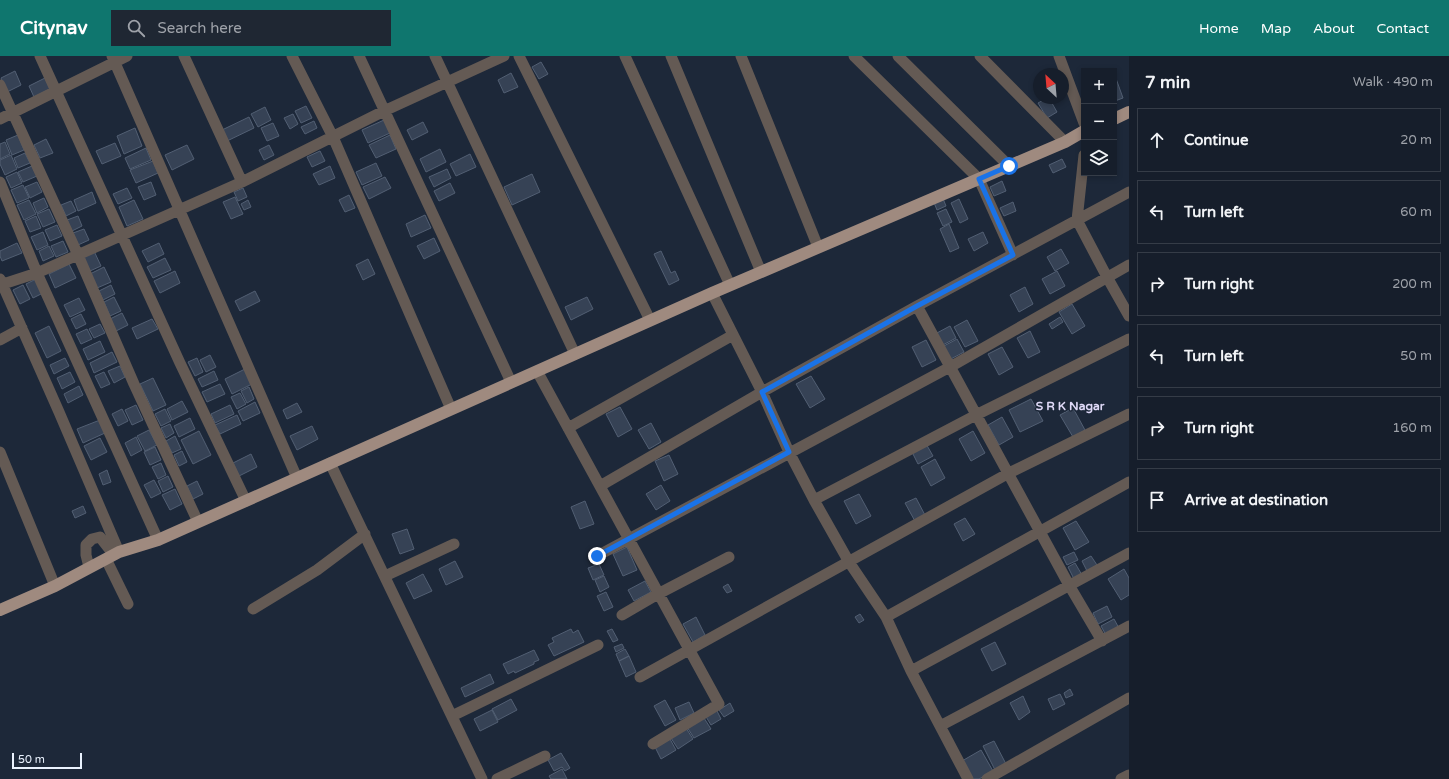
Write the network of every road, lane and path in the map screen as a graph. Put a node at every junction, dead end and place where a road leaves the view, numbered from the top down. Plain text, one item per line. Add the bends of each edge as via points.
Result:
1 (40, 56) edge
2 (127, 56) edge
3 (184, 56) edge
4 (292, 56) edge
5 (359, 56) edge
6 (435, 56) edge
7 (504, 56) edge
8 (519, 56) edge
9 (625, 56) edge
10 (671, 56) edge
11 (741, 56) edge
12 (854, 56) edge
13 (898, 56) edge
14 (980, 56) edge
15 (1059, 56) edge
16 (113, 59) edge
17 (448, 83) junction
18 (0, 85) edge
19 (56, 92) junction
20 (384, 112) junction
21 (1129, 112) edge
22 (13, 113) junction
23 (1081, 115) edge
24 (1117, 118) edge
25 (0, 119) edge
26 (1081, 133) edge
27 (333, 137) junction
28 (1065, 142) junction
29 (1009, 166) junction
30 (1082, 176) edge
31 (979, 179) junction
32 (0, 182) edge
33 (242, 182) junction
34 (1129, 192) edge
35 (180, 210) junction
36 (1077, 220) junction
37 (122, 235) junction
38 (818, 247) junction
39 (78, 255) junction
40 (1013, 255) junction
41 (1129, 265) edge
42 (761, 272) junction
43 (37, 273) junction
44 (1106, 278) junction
45 (1, 282) edge
46 (730, 285) junction
47 (712, 293) junction
48 (917, 306) junction
49 (1129, 316) edge
50 (650, 320) junction
51 (22, 328) junction
52 (733, 335) junction
53 (1129, 339) edge
54 (0, 340) edge
55 (575, 354) junction
56 (950, 367) junction
57 (537, 371) junction
58 (511, 382) junction
59 (762, 392) junction
60 (451, 409) junction
61 (1129, 414) edge
62 (976, 415) junction
63 (568, 428) junction
64 (0, 452) edge
65 (789, 452) junction
66 (330, 463) junction
67 (1009, 473) junction
68 (297, 478) junction
69 (1129, 482) edge
70 (600, 486) junction
71 (814, 500) junction
72 (246, 501) junction
73 (198, 522) junction
74 (1040, 531) junction
75 (365, 534) junction
76 (629, 539) junction
77 (158, 540) junction
78 (454, 544) dead end
79 (1129, 552) edge
80 (113, 555) junction
81 (597, 556) dead end
82 (729, 557) dead end
83 (849, 562) junction
84 (89, 567) junction
85 (385, 576) junction
86 (1069, 585) junction
87 (55, 586) junction
88 (658, 594) junction
89 (128, 604) dead end
90 (253, 609) dead end
91 (0, 610) edge
92 (622, 615) dead end
93 (886, 617) junction
94 (1129, 626) edge
95 (1102, 641) junction
96 (598, 645) dead end
97 (689, 650) junction
98 (911, 671) junction
99 (640, 677) dead end
100 (1129, 698) edge
101 (452, 716) junction
102 (940, 726) junction
103 (653, 744) dead end
104 (545, 756) dead end
105 (1129, 775) edge
106 (482, 779) edge
107 (497, 779) edge
108 (968, 779) edge
109 (987, 779) edge
110 (1121, 779) edge

1 - 19 street
2 - 16 street
3 - 33 street
4 - 27 street
5 - 20 street
6 - 17 street
7 - 17 street
8 - 50 street
9 - 46 street
10 - 42 street
11 - 38 street
12 - 31 street
13 - 29 street
14 - 28 street
15 - 23 street
16 - 19 street
16 - 35 street
17 - 20 street
17 - 55 street
18 - 22 street
19 - 22 street
19 - 37 street
20 - 27 street
20 - 58 street
21 - 24 main road
22 - 25 street
22 - 39 street
26 - 28 main road
27 - 33 street
27 - 60 street
28 - 29 main road
29 - 31 main road
30 - 36 street
31 - 38 main road
31 - 40 street
32 - 43 street
33 - 35 street
34 - 36 street
35 - 37 street
35 - 68 street
36 - 40 street
36 - 44 street
37 - 39 street
37 - 72 street
38 - 42 main road
39 - 43 street
39 - 73 street
40 - 48 street
41 - 44 street
42 - 46 main road
43 - 45 street
43 - 77 street
44 - 49 street
44 - 56 street
45 - 51 street
46 - 47 main road
47 - 50 main road
47 - 52 street
48 - 56 street
48 - 59 street
50 - 55 main road
51 - 54 street
51 - 80 street
52 - 59 street
52 - 63 street
53 - 62 street
55 - 57 main road
56 - 62 street
56 - 65 street
57 - 58 main road
57 - 63 street
58 - 60 main road
59 - 65 street
59 - 70 street
60 - 66 main road
61 - 67 street
62 - 67 street
62 - 71 street
63 - 70 street
64 - 87 street
65 - 71 street
65 - 76 street
66 - 68 main road
66 - 75 street
67 - 74 street
67 - 83 street
68 - 72 main road
69 - 74 street
70 - 76 street
71 - 83 street
72 - 73 main road
73 - 77 main road
74 - 86 street
74 - 93 street
75 - 85 street
75 - 90 street via 317,570
76 - 81 street
76 - 88 street
77 - 80 main road
78 - 85 street
79 - 86 street
80 - 84 main road
80 - 84 street via 100,537 92,539 86,544
80 - 89 street
82 - 88 street
83 - 93 street
83 - 97 street
84 - 87 main road
85 - 101 street
86 - 95 street
86 - 98 street
87 - 91 main road
88 - 92 street
88 - 97 street
93 - 98 street
94 - 95 street
95 - 102 street
96 - 101 street
97 - 99 street
97 - 103 street via 719,704
98 - 102 street
100 - 109 street
101 - 106 street
102 - 108 street
104 - 107 street
105 - 110 street

